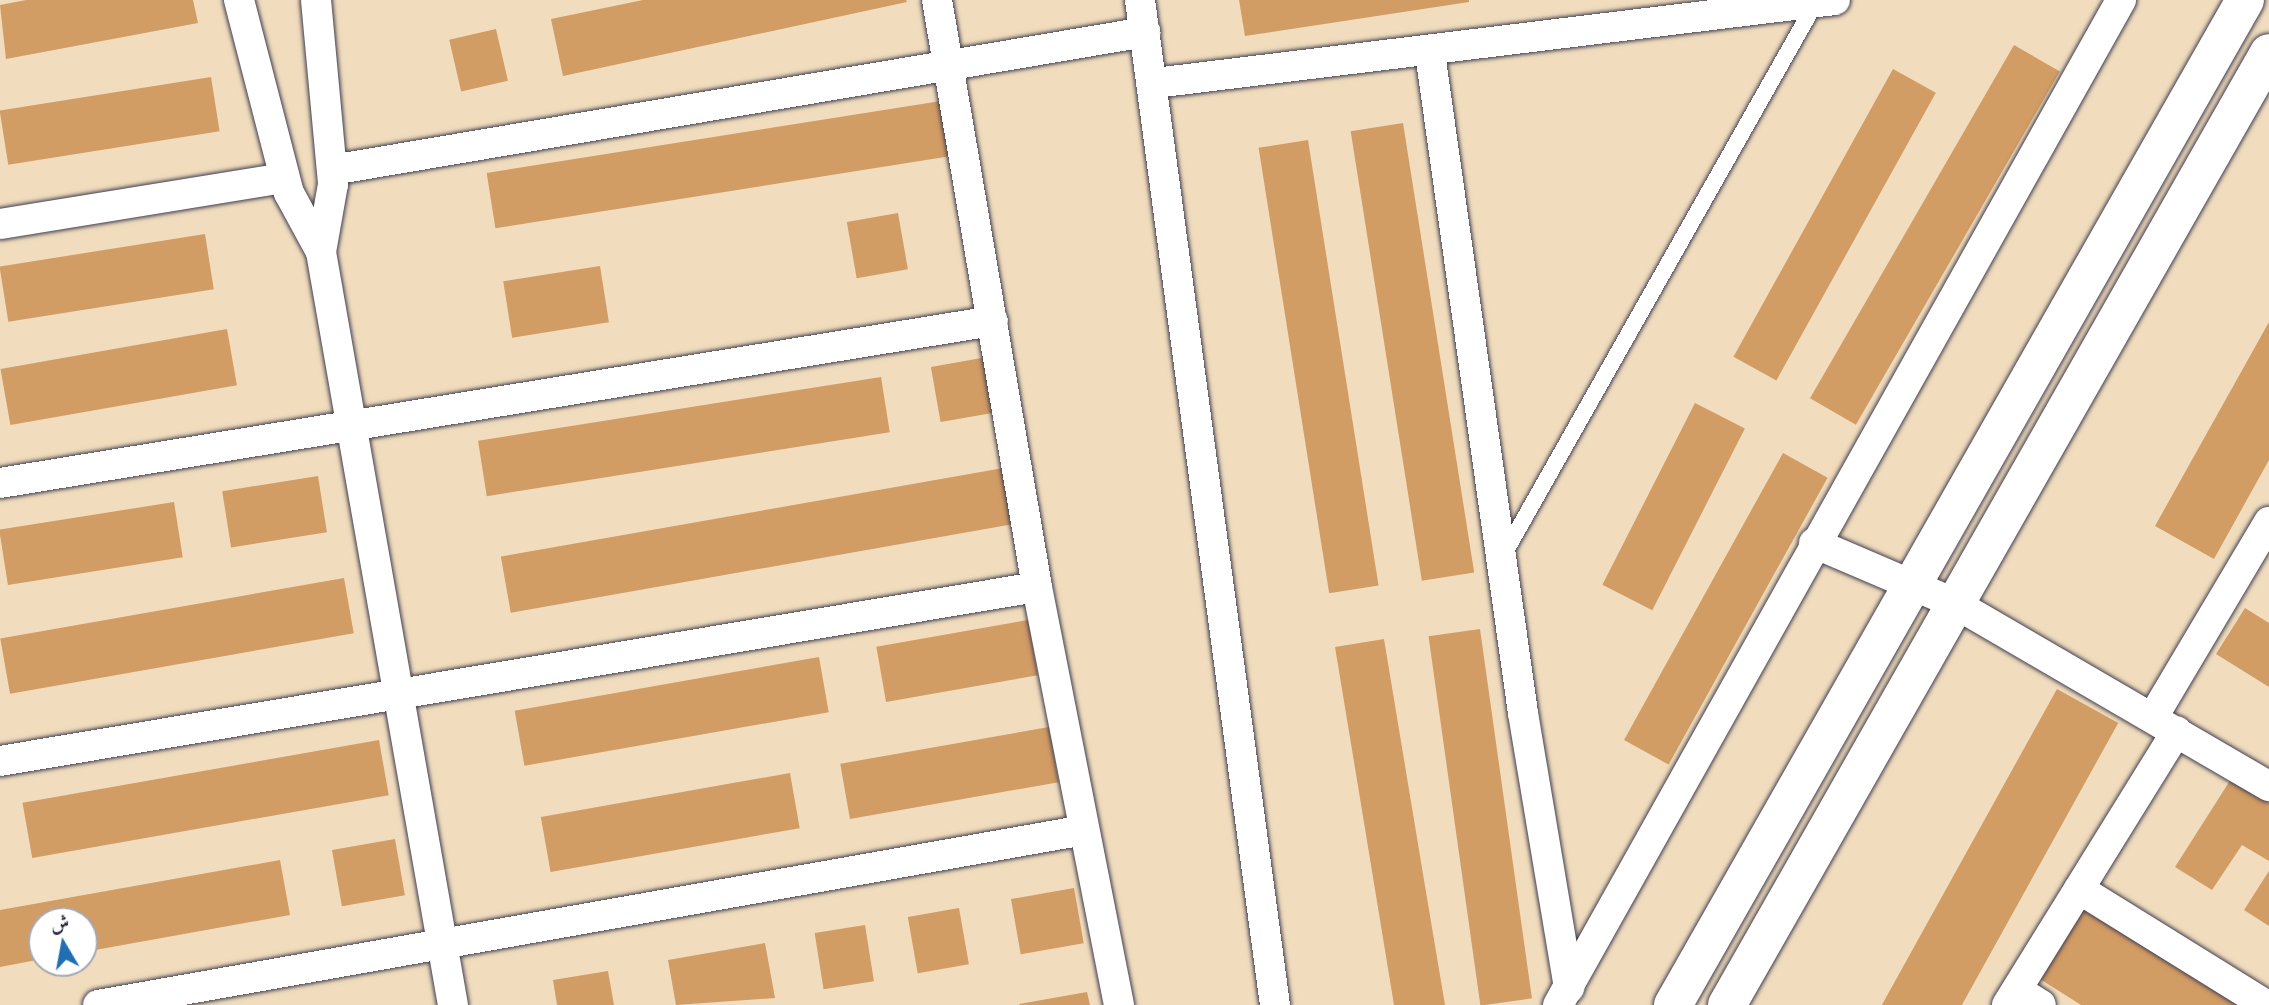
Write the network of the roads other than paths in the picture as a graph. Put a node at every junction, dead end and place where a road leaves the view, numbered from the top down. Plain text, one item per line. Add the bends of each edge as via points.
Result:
1 (239, 0) edge
2 (316, 0) edge
3 (937, 0) edge
4 (1140, 0) edge
5 (2121, 0) edge
6 (2245, 0) edge
7 (1826, 1) edge
8 (1145, 32) junction
9 (1430, 53) junction
10 (2269, 53) edge
11 (948, 64) junction
12 (1155, 83) junction
13 (332, 170) junction
14 (284, 178) junction
15 (0, 223) edge
16 (321, 252) junction
17 (993, 321) junction
18 (354, 429) junction
19 (0, 484) edge
20 (2269, 522) edge
21 (1814, 543) junction
22 (1502, 558) junction
23 (1913, 581) junction
24 (1037, 587) junction
25 (1954, 603) junction
26 (399, 696) junction
27 (2165, 724) junction
28 (0, 761) edge
29 (2269, 786) edge
30 (1084, 830) junction
31 (2080, 889) junction
32 (445, 946) junction
33 (1563, 996) edge
34 (2022, 1000) edge
35 (97, 1005) edge
36 (453, 1005) edge
37 (1119, 1005) edge
38 (1275, 1005) edge
39 (1673, 1005) edge
40 (1727, 1005) edge
41 (2266, 1005) edge

1 - 14 street
2 - 13 street
3 - 11 street
4 - 8 street
5 - 21 street
6 - 23 main road
7 - 9 street
7 - 22 lane
8 - 11 street
8 - 12 street
9 - 12 street
9 - 22 street
10 - 25 main road
11 - 13 street
11 - 17 street
12 - 38 street
13 - 16 street
14 - 15 street
14 - 16 street
16 - 18 street
17 - 18 street
17 - 24 street
18 - 19 street
18 - 26 street
20 - 27 street
21 - 23 street
21 - 33 street
22 - 33 street
23 - 25 street
23 - 39 main road
24 - 26 street
24 - 30 street
25 - 27 street
25 - 40 main road
26 - 28 street
26 - 32 street
27 - 29 street
27 - 31 street
30 - 32 street
30 - 37 street
31 - 34 street
31 - 41 street
32 - 35 street
32 - 36 street

